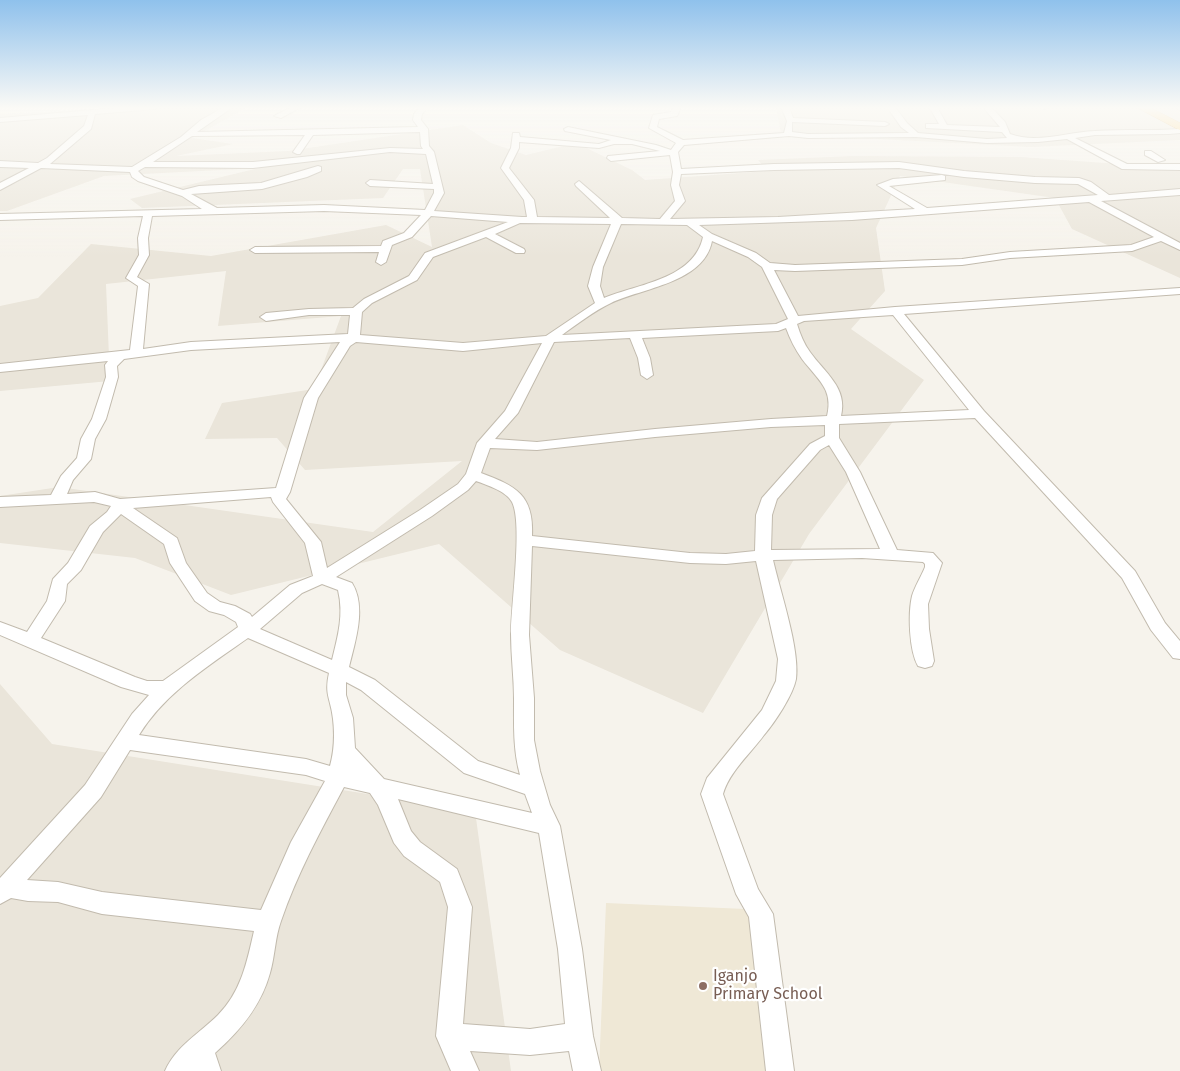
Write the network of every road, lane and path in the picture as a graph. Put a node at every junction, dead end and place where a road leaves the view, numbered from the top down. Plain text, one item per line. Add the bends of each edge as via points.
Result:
1 (53, 157) edge
2 (154, 157) edge
3 (197, 157) edge
4 (328, 157) edge
5 (431, 157) edge
6 (511, 157) edge
7 (623, 157) edge
8 (673, 157) edge
9 (1105, 157) edge
10 (1155, 157) edge
11 (611, 158) dead end
12 (1161, 160) junction
13 (1180, 160) edge
14 (1113, 161) junction
15 (0, 164) edge
16 (142, 164) junction
17 (43, 166) junction
18 (196, 166) junction
19 (1180, 167) edge
20 (318, 169) dead end
21 (134, 170) junction
22 (676, 172) junction
23 (942, 178) dead end
24 (370, 183) dead end
25 (579, 184) dead end
26 (0, 187) edge
27 (438, 187) junction
28 (1180, 192) edge
29 (182, 193) junction
30 (1108, 198) junction
31 (1092, 199) junction
32 (148, 212) junction
33 (220, 212) junction
34 (926, 212) junction
35 (428, 213) junction
36 (0, 217) edge
37 (527, 220) junction
38 (618, 220) junction
39 (663, 222) junction
40 (689, 222) junction
41 (488, 234) junction
42 (708, 236) junction
43 (1163, 237) junction
44 (1180, 247) edge
45 (384, 249) junction
46 (255, 250) dead end
47 (520, 251) dead end
48 (381, 262) dead end
49 (767, 266) junction
50 (1180, 292) edge
51 (601, 303) junction
52 (895, 310) junction
53 (356, 311) junction
54 (266, 317) dead end
55 (792, 321) junction
56 (635, 335) junction
57 (354, 338) junction
58 (550, 339) junction
59 (136, 352) junction
60 (120, 355) junction
61 (0, 368) edge
62 (647, 375) dead end
63 (978, 414) junction
64 (834, 419) junction
65 (832, 438) junction
66 (484, 443) junction
67 (473, 475) junction
68 (282, 492) junction
69 (57, 498) junction
70 (0, 502) edge
71 (120, 504) junction
72 (524, 540) junction
73 (890, 554) junction
74 (763, 555) junction
75 (349, 560) junction
76 (322, 578) junction
77 (346, 588) junction
78 (0, 628) edge
79 (248, 628) junction
80 (31, 640) junction
81 (1180, 653) edge
82 (925, 662) dead end
83 (339, 670) junction
84 (167, 688) junction
85 (126, 741) junction
86 (345, 750) junction
87 (338, 777) junction
88 (378, 786) junction
89 (535, 788) junction
90 (549, 826) junction
91 (3, 891) edge
92 (268, 922) junction
93 (449, 1036) junction
94 (580, 1036) junction
95 (204, 1059) edge
96 (180, 1071) edge
97 (465, 1071) edge
98 (587, 1071) edge
99 (780, 1071) edge

1 - 17 street
2 - 16 street
3 - 18 street
4 - 18 street via 265,164
5 - 27 street
6 - 37 street via 506,168 529,200
7 - 11 street
8 - 22 street
9 - 14 street
10 - 12 street
12 - 13 street
12 - 14 street
14 - 19 street via 1125,168
15 - 17 street
16 - 18 street
16 - 21 street
17 - 21 street
17 - 26 street
20 - 29 street via 262,186 199,189
21 - 29 street via 141,179
22 - 30 street via 876,164 1081,182
22 - 39 street via 680,201
23 - 34 street via 881,185
24 - 27 street
25 - 38 street
27 - 35 street
28 - 30 street
29 - 33 street
30 - 31 street
31 - 34 street
31 - 43 street
32 - 33 street
32 - 36 street
32 - 59 street via 143,238 144,254 130,278 144,284
33 - 35 street via 324,208
34 - 40 street
35 - 37 street
35 - 45 street via 412,232 393,240
37 - 38 street
37 - 41 street
38 - 39 street
38 - 51 street via 598,267 594,286
39 - 40 street
40 - 42 street
41 - 47 street
41 - 53 street via 429,255 413,278
42 - 49 street via 752,255
42 - 51 street via 703,255 697,263 654,285
43 - 44 street
43 - 49 street via 1132,248 1010,255 962,262 795,268
45 - 46 street
45 - 48 street
49 - 55 street
50 - 52 street
51 - 58 street via 558,330
52 - 55 street
52 - 63 street
53 - 54 street
53 - 57 street
55 - 56 street via 778,326
55 - 64 street via 803,351 835,396
56 - 58 street
56 - 62 street
57 - 58 street via 463,347
57 - 59 street
57 - 68 street via 346,344 310,398
58 - 66 street via 511,413
59 - 60 street
60 - 61 street
60 - 69 street via 111,365 112,377 99,419 88,439 84,459 66,479
63 - 64 street via 849,421
63 - 81 street via 1128,575 1158,626
64 - 65 street
64 - 66 street via 655,432 537,446
65 - 73 street via 853,472
65 - 74 street via 815,447 770,498 764,515
66 - 67 street
67 - 72 street via 506,488 519,500 525,520
67 - 75 street via 453,496
68 - 71 street
68 - 76 street via 278,499 313,542
69 - 70 street
69 - 71 street via 95,497
71 - 79 street via 133,517 171,542 178,563 201,597 215,607 244,618
71 - 80 street via 113,515 96,529 76,566 59,583 56,602
72 - 74 street via 682,558 726,559
72 - 89 street via 520,635 524,740
73 - 74 street
73 - 82 street via 927,557 934,563 918,612
74 - 99 street via 787,659 786,681 770,714 728,766 712,794 748,894 761,914
75 - 76 street
75 - 77 street
76 - 77 street
76 - 79 street via 296,589
77 - 83 street via 350,602 348,626
78 - 80 street
79 - 83 street via 255,634
79 - 84 street
80 - 84 street via 128,682 147,688
83 - 86 street via 336,695 343,718
83 - 89 street via 368,686 471,767
84 - 85 street via 139,719
85 - 87 street via 306,768
85 - 91 street via 93,791
86 - 87 street
86 - 88 street
87 - 88 street
87 - 92 street via 299,849
88 - 90 street
88 - 93 street via 402,836 412,849 449,876 460,907
89 - 90 street
90 - 94 street via 570,949
91 - 92 street via 58,892 102,904
92 - 95 street via 254,983
93 - 94 street via 530,1042
93 - 97 street
94 - 98 street
95 - 96 street

